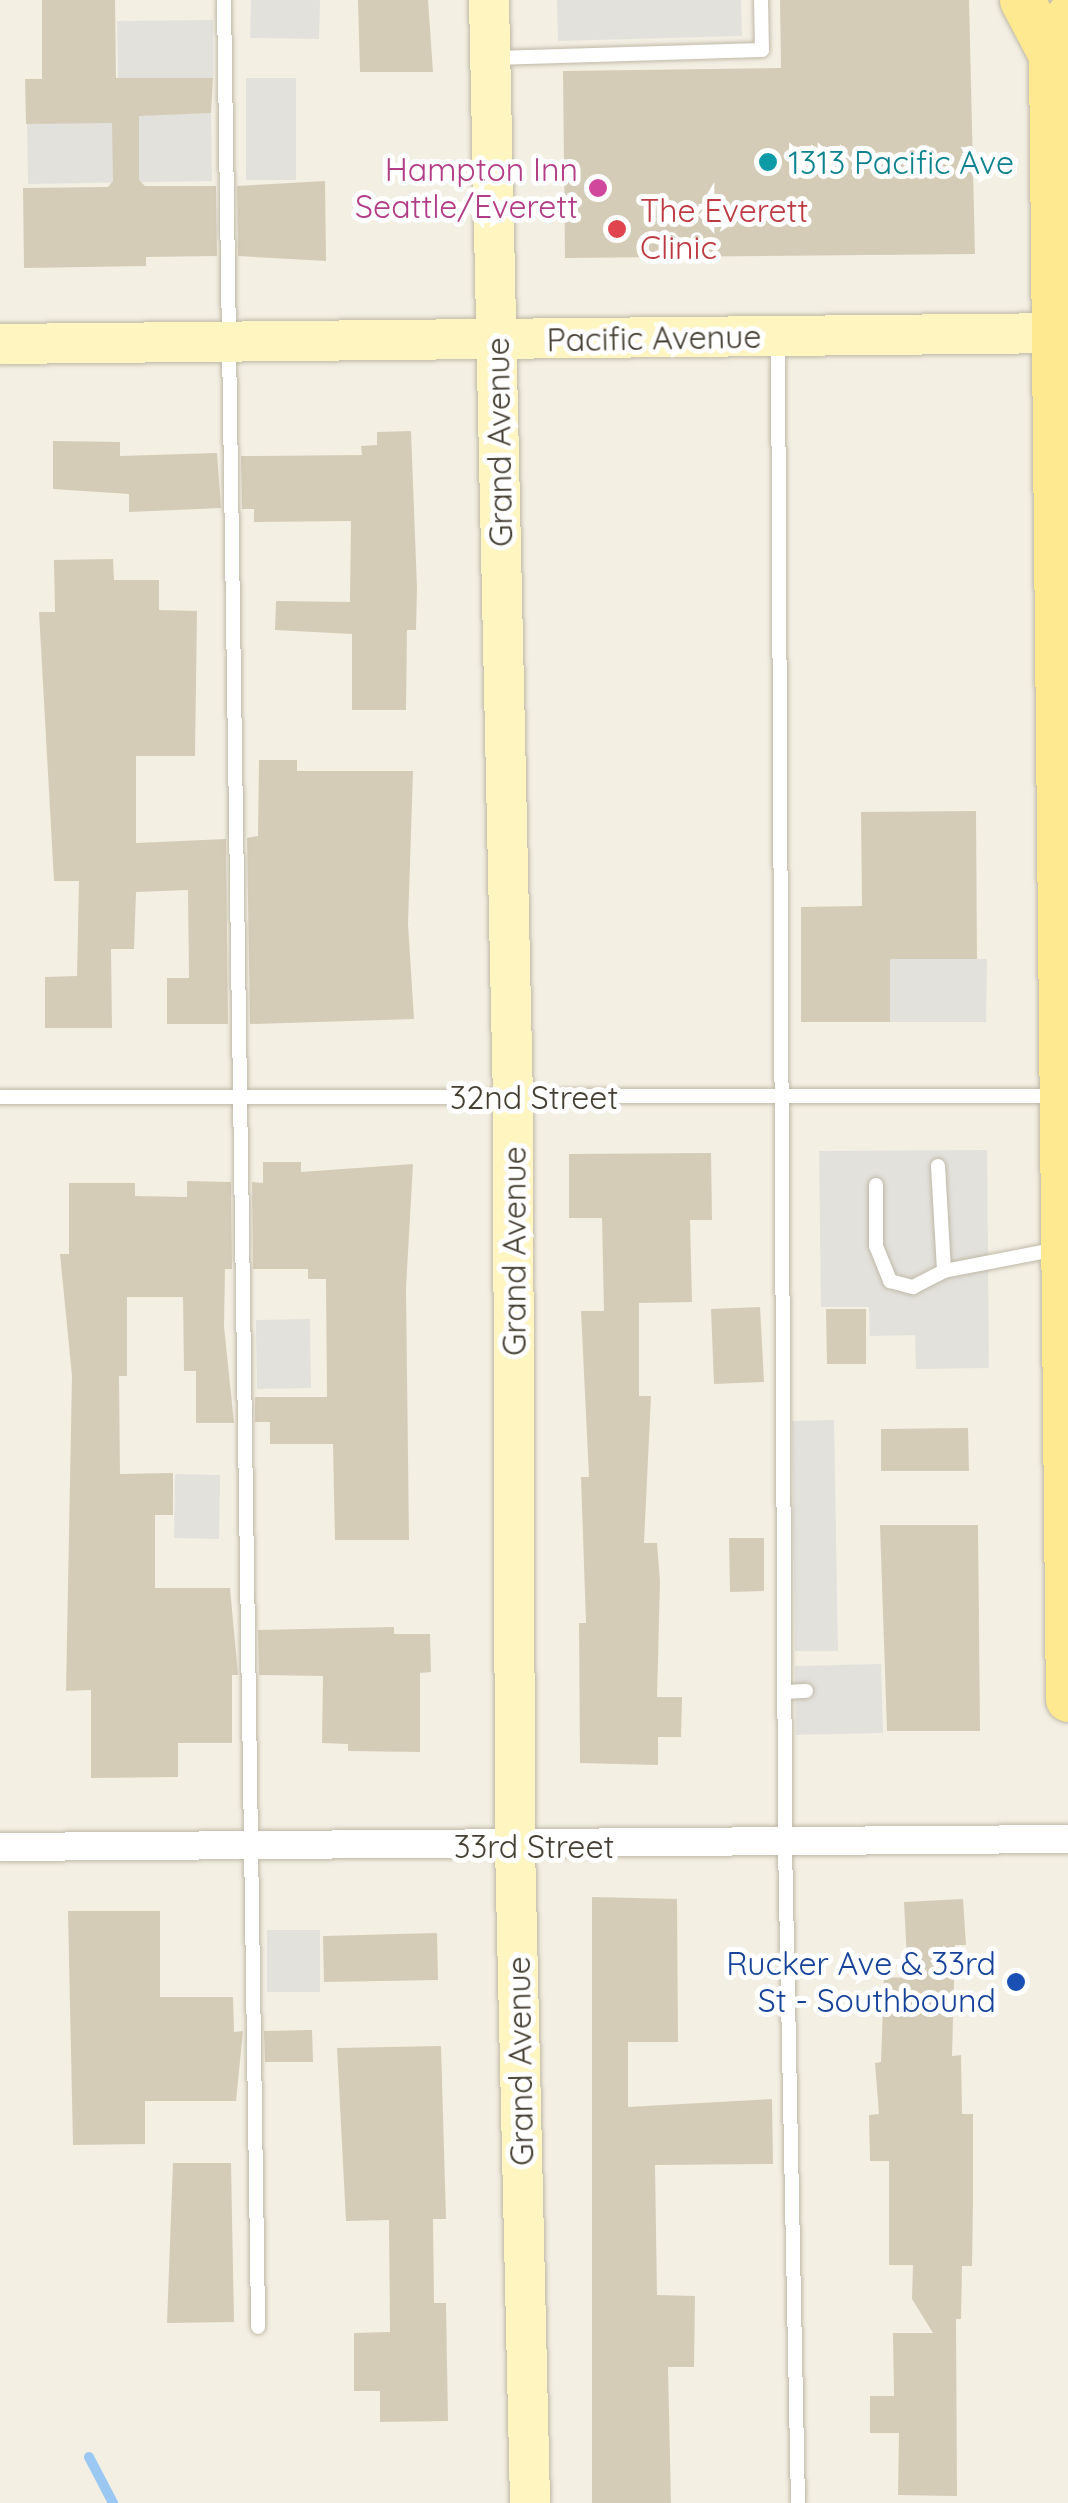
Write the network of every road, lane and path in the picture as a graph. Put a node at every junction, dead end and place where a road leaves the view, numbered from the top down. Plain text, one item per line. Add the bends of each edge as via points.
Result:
1 (224, 0) edge
2 (489, 0) edge
3 (761, 0) edge
4 (1022, 0) edge
5 (1060, 35) edge
6 (491, 58) junction
7 (1061, 334) edge
8 (778, 336) junction
9 (496, 339) junction
10 (228, 342) junction
11 (0, 344) edge
12 (1065, 1096) edge
13 (237, 1097) junction
14 (514, 1097) junction
15 (781, 1097) junction
16 (0, 1098) edge
17 (938, 1166) dead end
18 (876, 1185) dead end
19 (1065, 1248) edge
20 (944, 1271) junction
21 (1066, 1364) edge
22 (1068, 1656) edge
23 (806, 1691) dead end
24 (784, 1692) junction
25 (1068, 1700) edge
26 (1068, 1839) edge
27 (785, 1844) junction
28 (252, 1846) junction
29 (515, 1846) junction
30 (0, 1847) edge
31 (258, 2326) dead end
32 (530, 2503) edge
33 (798, 2503) edge

1 - 10 lane
2 - 6 street, Grand Avenue
3 - 6 lane via 762,50
4 - 5 main road
5 - 7 main road
6 - 9 street, Grand Avenue
7 - 8 street, Pacific Avenue
7 - 12 main road
8 - 9 street, Pacific Avenue
8 - 15 lane
9 - 10 street, Pacific Avenue
9 - 14 street, Grand Avenue
10 - 11 street, Pacific Avenue
10 - 13 lane
12 - 15 lane, 32nd Street
12 - 19 main road
13 - 14 lane, 32nd Street
13 - 16 lane, 32nd Street
13 - 28 lane
14 - 15 lane, 32nd Street
14 - 29 street, Grand Avenue
15 - 24 lane
17 - 20 lane
18 - 20 lane via 876,1246 890,1281 913,1287
19 - 20 lane
19 - 21 main road
21 - 22 main road
22 - 25 main road
23 - 24 lane
24 - 27 lane
26 - 27 street, 33rd Street
27 - 29 street, 33rd Street
27 - 33 lane
28 - 29 street, 33rd Street
28 - 30 street, 33rd Street
28 - 31 lane
29 - 32 street, Grand Avenue

